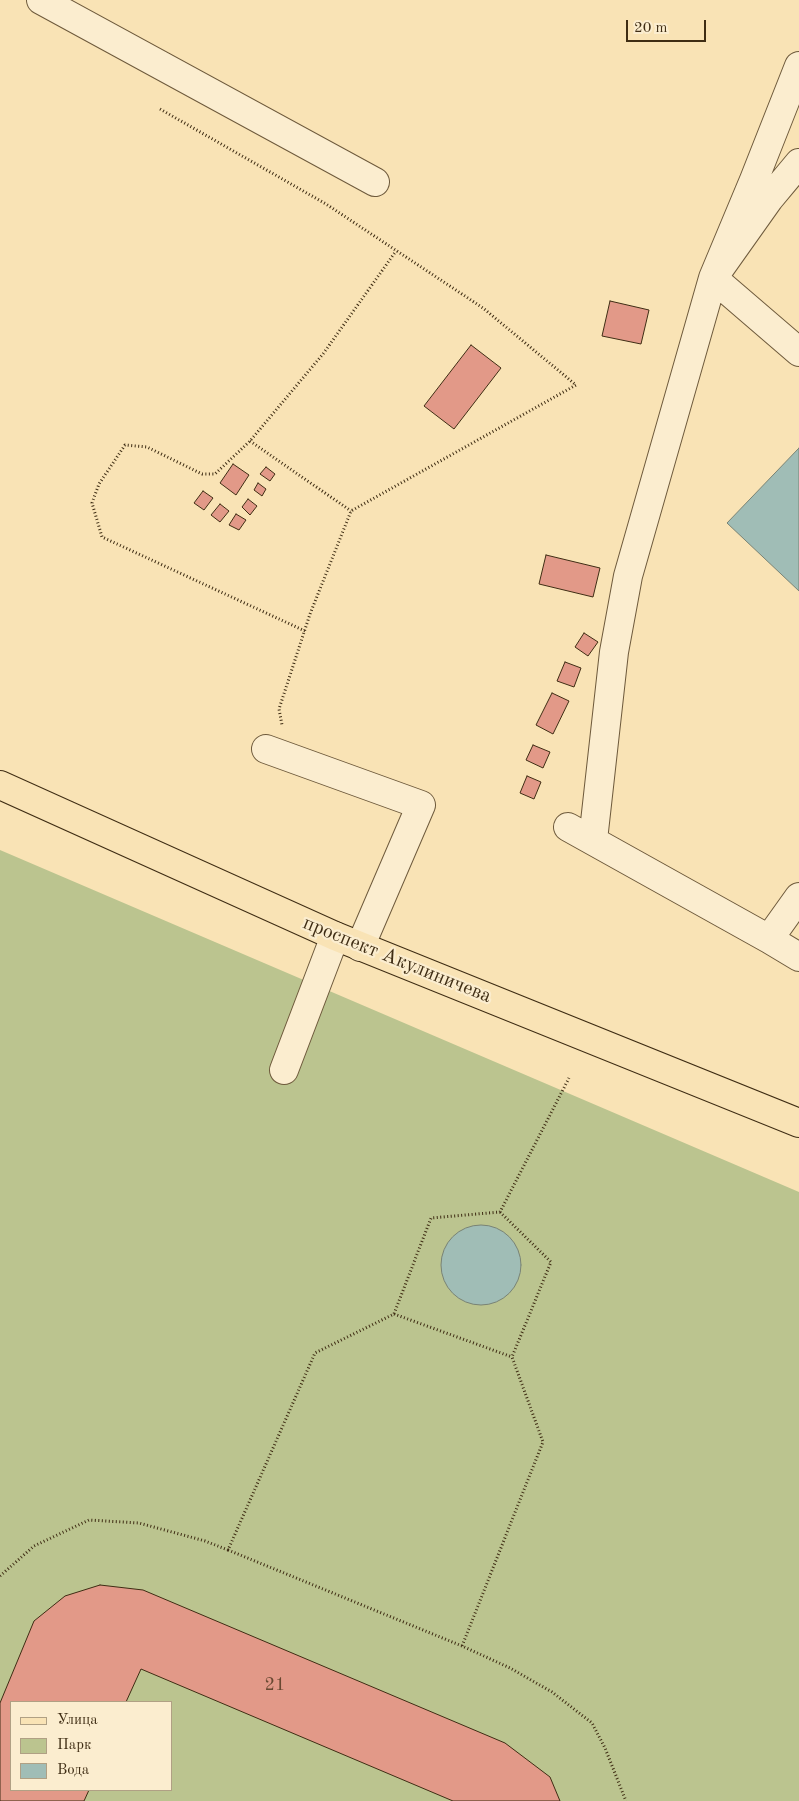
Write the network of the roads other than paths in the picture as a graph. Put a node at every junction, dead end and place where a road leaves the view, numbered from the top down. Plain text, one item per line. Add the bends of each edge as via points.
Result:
1 (40, 0) edge
2 (799, 66) edge
3 (799, 162) edge
4 (375, 182) dead end
5 (713, 278) junction
6 (799, 352) edge
7 (278, 753) road end
8 (0, 785) edge
9 (568, 827) dead end
10 (593, 840) junction
11 (799, 896) edge
12 (335, 936) junction
13 (769, 939) junction
14 (360, 946) junction
15 (799, 957) edge
16 (284, 1070) dead end
17 (799, 1123) edge

1 - 4 lane
2 - 5 lane
3 - 5 lane
5 - 6 lane
5 - 10 lane via 628,576 614,652
7 - 14 lane via 421,805
8 - 12 main road, проспект Акулиничева
9 - 10 lane
10 - 13 lane
11 - 13 lane
12 - 14 main road, проспект Акулиничева
12 - 16 lane
13 - 15 lane
14 - 17 main road, проспект Акулиничева

